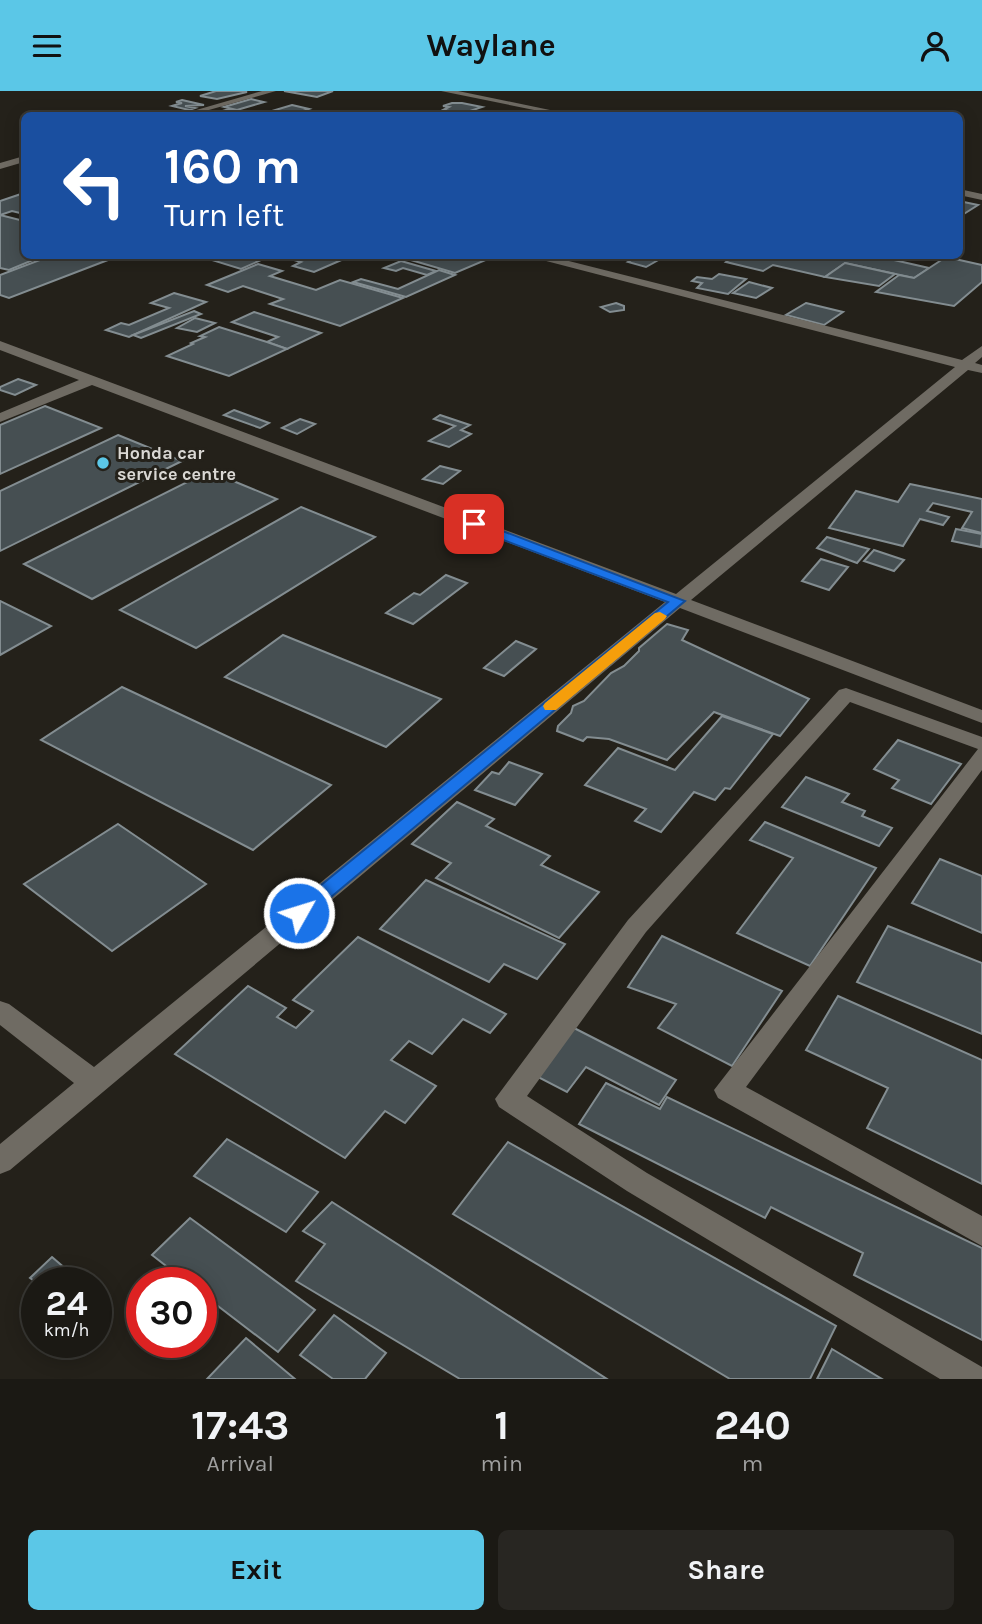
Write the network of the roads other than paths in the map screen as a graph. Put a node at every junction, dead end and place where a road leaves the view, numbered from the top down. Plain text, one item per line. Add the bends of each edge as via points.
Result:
1 (272, 91) edge
2 (445, 91) edge
3 (464, 92) edge
4 (194, 112) edge
5 (556, 112) edge
6 (21, 160) edge
7 (0, 166) edge
8 (963, 193) edge
9 (982, 197) edge
10 (545, 259) edge
11 (0, 345) edge
12 (982, 350) edge
13 (973, 367) edge
14 (90, 380) junction
15 (0, 418) edge
16 (678, 601) junction
17 (982, 717) edge
18 (982, 744) edge
19 (982, 755) edge
20 (0, 1011) edge
21 (93, 1082) junction
22 (0, 1161) edge
23 (982, 1232) edge
24 (971, 1379) edge

1 - 4 street
2 - 3 street
3 - 5 street
6 - 7 street
8 - 9 street
10 - 13 street
11 - 14 street
12 - 13 street
13 - 16 street
14 - 15 street
14 - 16 street
16 - 17 street
16 - 21 street
18 - 24 street via 846,694 637,926 509,1099 637,1182
19 - 23 street via 728,1090
20 - 21 street
21 - 22 street

